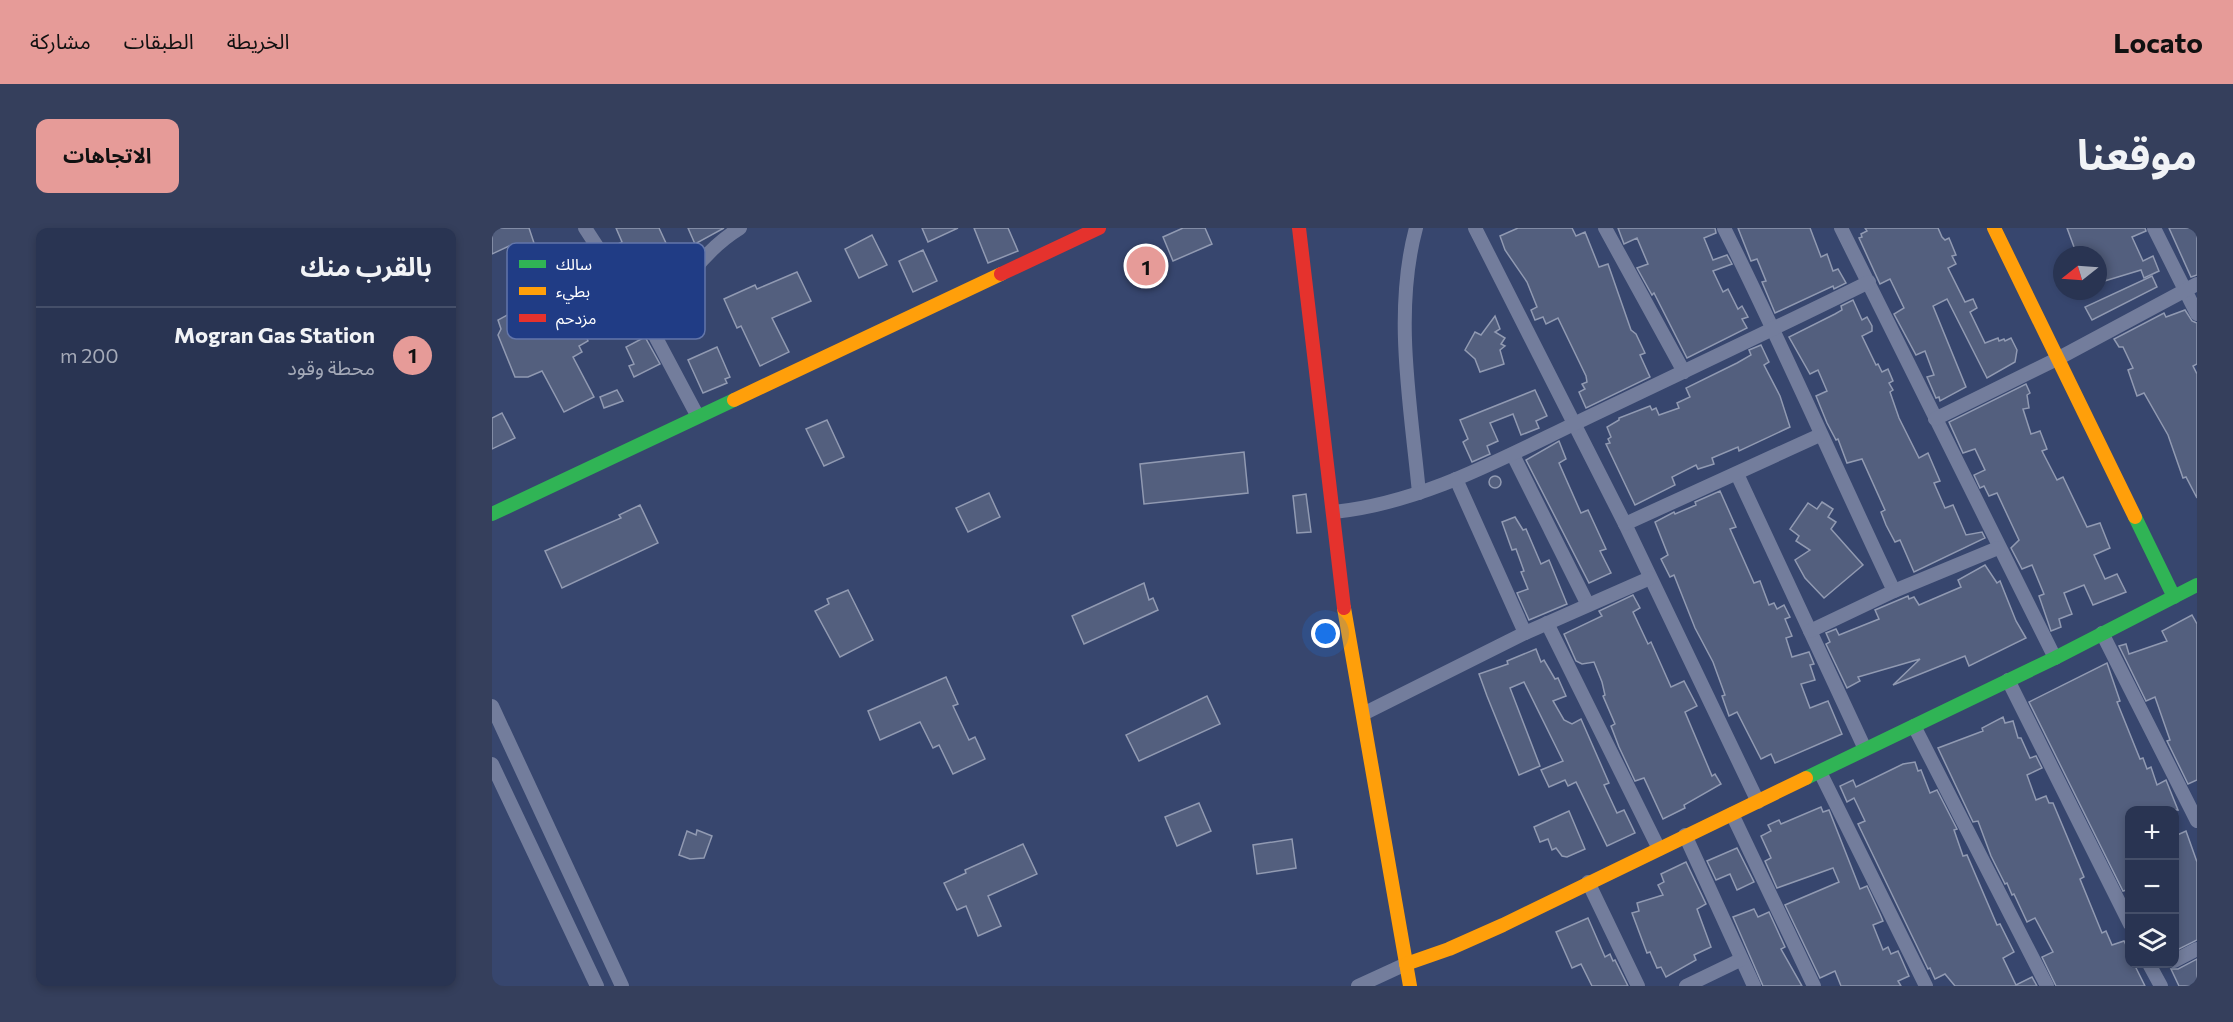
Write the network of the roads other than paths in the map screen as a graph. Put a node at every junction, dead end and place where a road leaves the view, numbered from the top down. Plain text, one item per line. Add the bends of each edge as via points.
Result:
1 (585, 228) edge
2 (740, 228) edge
3 (1099, 228) edge
4 (1299, 228) edge
5 (1416, 228) edge
6 (1475, 228) edge
7 (1605, 228) edge
8 (1724, 228) edge
9 (1841, 228) edge
10 (1994, 228) edge
11 (2154, 228) edge
12 (1072, 234) edge
13 (595, 243) edge
14 (705, 255) edge
15 (1869, 282) junction
16 (2191, 287) edge
17 (2197, 314) edge
18 (1774, 329) junction
19 (657, 339) edge
20 (2059, 358) junction
21 (1684, 372) junction
22 (697, 415) junction
23 (1935, 419) junction
24 (1575, 423) junction
25 (1820, 435) junction
26 (1513, 455) junction
27 (1737, 474) junction
28 (1456, 479) junction
29 (1419, 493) junction
30 (1334, 512) junction
31 (492, 514) edge
32 (1625, 524) junction
33 (1998, 548) junction
34 (1650, 578) junction
35 (2196, 588) edge
36 (1894, 591) junction
37 (2174, 597) junction
38 (1588, 605) junction
39 (1547, 623) junction
40 (1810, 631) junction
41 (1525, 633) junction
42 (2103, 633) junction
43 (2055, 658) junction
44 (2008, 680) junction
45 (492, 706) edge
46 (1363, 714) junction
47 (1914, 726) junction
48 (1865, 749) junction
49 (492, 764) edge
50 (1820, 772) junction
51 (1758, 802) junction
52 (1732, 814) junction
53 (2197, 821) edge
54 (1685, 835) junction
55 (1659, 849) junction
56 (1588, 882) junction
57 (2125, 914) edge
58 (2197, 950) edge
59 (2179, 959) edge
60 (1740, 960) junction
61 (1406, 964) junction
62 (2151, 968) edge
63 (597, 986) edge
64 (622, 986) edge
65 (1358, 986) edge
66 (1410, 986) edge
67 (1638, 986) edge
68 (1686, 986) edge
69 (1754, 986) edge
70 (1814, 986) edge
71 (1926, 986) edge
72 (2047, 986) edge
73 (2161, 986) edge

1 - 13 street
2 - 14 street
3 - 12 street
4 - 30 street
5 - 29 street via 1408,257 1405,311
6 - 24 street
7 - 21 street
8 - 18 street
9 - 15 street
10 - 20 street
11 - 16 street
12 - 22 street
15 - 18 street
15 - 23 street
16 - 17 street
16 - 20 street
18 - 21 street
18 - 25 street
19 - 22 street
20 - 23 street
20 - 37 street
21 - 24 street
22 - 31 street
23 - 33 street
24 - 26 street
24 - 32 street
25 - 27 street
25 - 36 street
26 - 28 street
26 - 38 street
27 - 32 street
27 - 40 street
28 - 29 street
28 - 41 street
29 - 30 street via 1371,508
30 - 46 street via 1342,597
32 - 34 street
33 - 36 street
33 - 43 street
34 - 38 street
34 - 51 street
35 - 37 street
36 - 40 street
37 - 42 street
38 - 39 street
39 - 41 street
39 - 55 street
40 - 48 street
41 - 46 street
42 - 43 street
42 - 53 street
43 - 44 street
44 - 47 street
44 - 57 street
45 - 64 street
46 - 61 street
47 - 48 street
47 - 72 street
48 - 50 street
49 - 63 street
50 - 51 street
50 - 71 street
51 - 52 street
52 - 54 street
52 - 70 street
54 - 55 street
54 - 60 street
55 - 56 street
56 - 61 street via 1475,938
56 - 67 street
58 - 59 street
60 - 68 street
60 - 69 street
61 - 65 street
61 - 66 street
62 - 73 street

